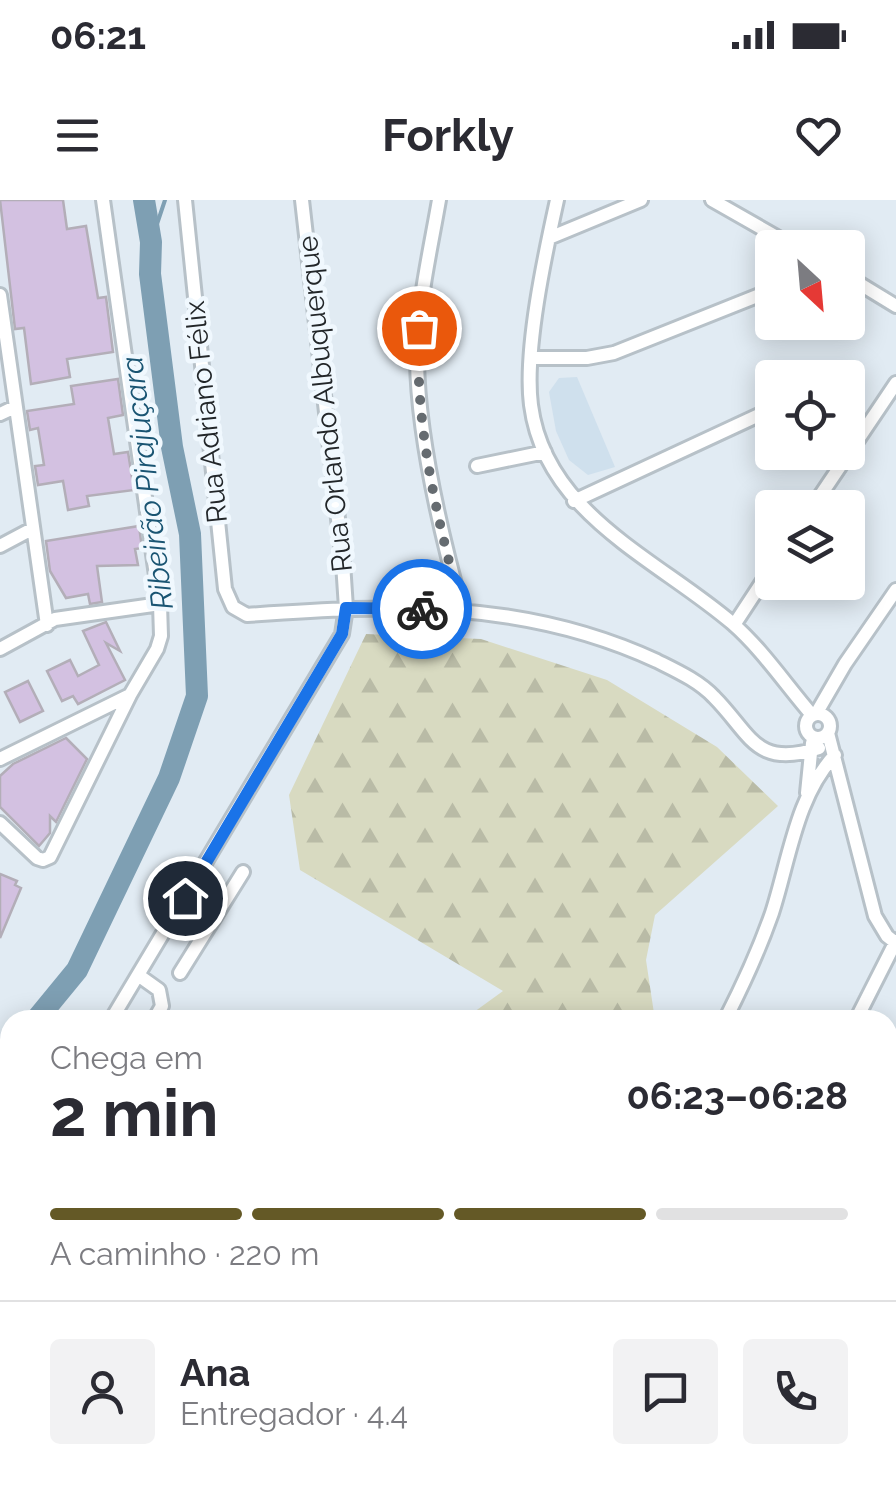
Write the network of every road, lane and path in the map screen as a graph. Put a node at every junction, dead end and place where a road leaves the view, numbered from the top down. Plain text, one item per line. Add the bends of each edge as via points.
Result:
1 (102, 200) edge
2 (185, 200) edge
3 (302, 200) edge
4 (439, 200) edge
5 (557, 200) edge
6 (641, 200) edge
7 (712, 200) edge
8 (764, 230) edge
9 (549, 238) junction
10 (865, 288) edge
11 (0, 296) edge
12 (755, 297) edge
13 (896, 306) edge
14 (532, 358) junction
15 (896, 383) edge
16 (16, 407) junction
17 (0, 414) edge
18 (755, 418) edge
19 (865, 419) edge
20 (545, 452) junction
21 (477, 466) dead end
22 (574, 500) junction
23 (32, 529) junction
24 (0, 546) edge
25 (896, 590) edge
26 (755, 593) edge
27 (160, 604) junction
28 (346, 608) junction
29 (462, 610) junction
30 (47, 625) junction
31 (734, 625) junction
32 (0, 649) edge
33 (130, 695) junction
34 (817, 731) junction
35 (0, 758) edge
36 (830, 760) junction
37 (806, 800) junction
38 (0, 822) edge
39 (243, 872) dead end
40 (185, 898) junction
41 (216, 914) junction
42 (896, 942) edge
43 (180, 973) dead end
44 (138, 976) junction
45 (117, 1010) edge
46 (160, 1010) edge
47 (730, 1010) edge
48 (861, 1010) edge

1 - 27 street
2 - 28 street, Rua Adriano Félix via 225,589 233,607 246,615
3 - 28 street, Rua Orlando Albuquerque
4 - 29 street via 417,361 435,490
5 - 9 street
6 - 9 street
7 - 8 street
9 - 14 street
10 - 13 street
11 - 16 street
12 - 14 street via 614,353
14 - 20 street via 530,404
15 - 19 street
16 - 17 street
16 - 23 street
18 - 22 street
20 - 21 street
20 - 22 street
22 - 31 street
23 - 24 street
23 - 30 street
25 - 34 street via 845,664
26 - 31 street
27 - 30 street
27 - 33 street via 157,649
28 - 29 street
28 - 40 street via 342,634
29 - 34 street via 511,615 656,660 712,695 762,750 775,754
30 - 32 street
31 - 34 street
33 - 35 street
33 - 38 street via 50,856 37,858
34 - 36 street
34 - 37 street
36 - 37 street
36 - 42 street via 875,916
37 - 47 street via 772,912
39 - 41 street
40 - 41 street
40 - 44 street
41 - 43 street
42 - 48 street
44 - 45 street
44 - 46 street via 158,990

